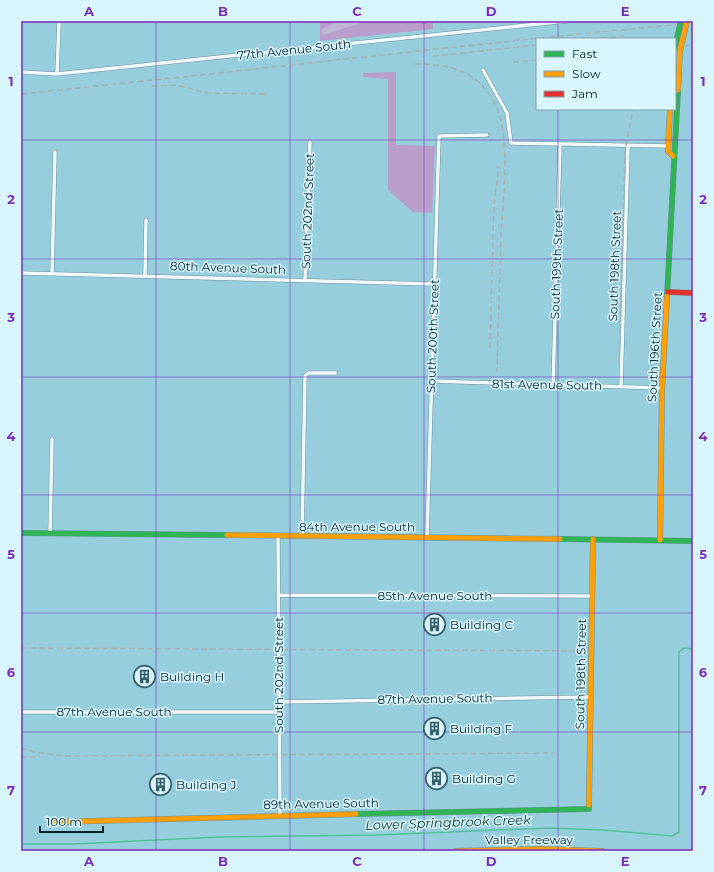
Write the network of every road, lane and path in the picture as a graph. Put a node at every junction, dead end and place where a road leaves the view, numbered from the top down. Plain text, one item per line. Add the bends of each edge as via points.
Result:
1 (59, 21) edge
2 (566, 21) edge
3 (681, 21) edge
4 (687, 21) edge
5 (676, 43) edge
6 (483, 70) dead end
7 (21, 72) edge
8 (57, 74) junction
9 (670, 110) edge
10 (487, 136) dead end
11 (310, 142) dead end
12 (560, 144) junction
13 (628, 146) junction
14 (668, 146) junction
15 (56, 152) dead end
16 (673, 156) junction
17 (146, 220) dead end
18 (21, 273) edge
19 (52, 274) junction
20 (145, 276) junction
21 (305, 280) junction
22 (434, 284) junction
23 (668, 292) junction
24 (693, 293) edge
25 (336, 372) dead end
26 (431, 381) junction
27 (553, 385) junction
28 (621, 386) junction
29 (662, 388) junction
30 (52, 439) dead end
31 (21, 533) edge
32 (50, 534) junction
33 (278, 536) junction
34 (302, 536) junction
35 (427, 537) junction
36 (593, 539) junction
37 (660, 540) junction
38 (693, 540) edge
39 (279, 595) junction
40 (592, 596) junction
41 (591, 697) junction
42 (280, 702) junction
43 (21, 712) edge
44 (280, 712) junction
45 (589, 809) joint
46 (280, 815) junction
47 (54, 822) dead end
48 (456, 851) edge
49 (602, 851) edge

1 - 8 street
2 - 8 street, 77th Avenue South
3 - 5 main road, bridge
4 - 16 main road, South 196th Street, bridge via 680,50 676,145
6 - 12 street via 507,113 511,143
7 - 8 street, 77th Avenue South
9 - 14 main road, South 196th Street
10 - 22 street, South 200th Street via 439,136
11 - 21 street, South 202nd Street
12 - 13 street
12 - 27 street, South 199th Street
13 - 14 street
13 - 28 street, South 198th Street
14 - 16 main road, South 196th Street via 668,152
15 - 19 street
16 - 23 main road, South 196th Street
17 - 20 street
18 - 19 street, 80th Avenue South
19 - 20 street, 80th Avenue South
20 - 21 street, 80th Avenue South
21 - 22 street, 80th Avenue South
22 - 26 street, South 200th Street
23 - 24 main road
23 - 29 main road, South 196th Street
25 - 34 street via 308,372 305,376
26 - 27 street, 81st Avenue South
26 - 35 street, South 200th Street
27 - 28 street, 81st Avenue South
28 - 29 street, 81st Avenue South
29 - 37 main road, South 196th Street
30 - 32 street
31 - 32 main road, 84th Avenue South
32 - 33 main road, 84th Avenue South
33 - 34 main road, 84th Avenue South
33 - 39 street, South 202nd Street
34 - 35 main road, 84th Avenue South
35 - 36 main road, 84th Avenue South
36 - 37 main road, 84th Avenue South
36 - 40 main road, South 198th Street
37 - 38 main road, 84th Avenue South
39 - 40 street, 85th Avenue South
39 - 42 street, South 202nd Street
40 - 41 main road, South 198th Street
41 - 42 street, 87th Avenue South
41 - 45 main road, South 198th Street
42 - 44 street, South 202nd Street
43 - 44 street, 87th Avenue South
44 - 46 street, South 202nd Street
45 - 46 main road, 89th Avenue South
46 - 47 main road, 89th Avenue South
48 - 49 main road, Valley Freeway

